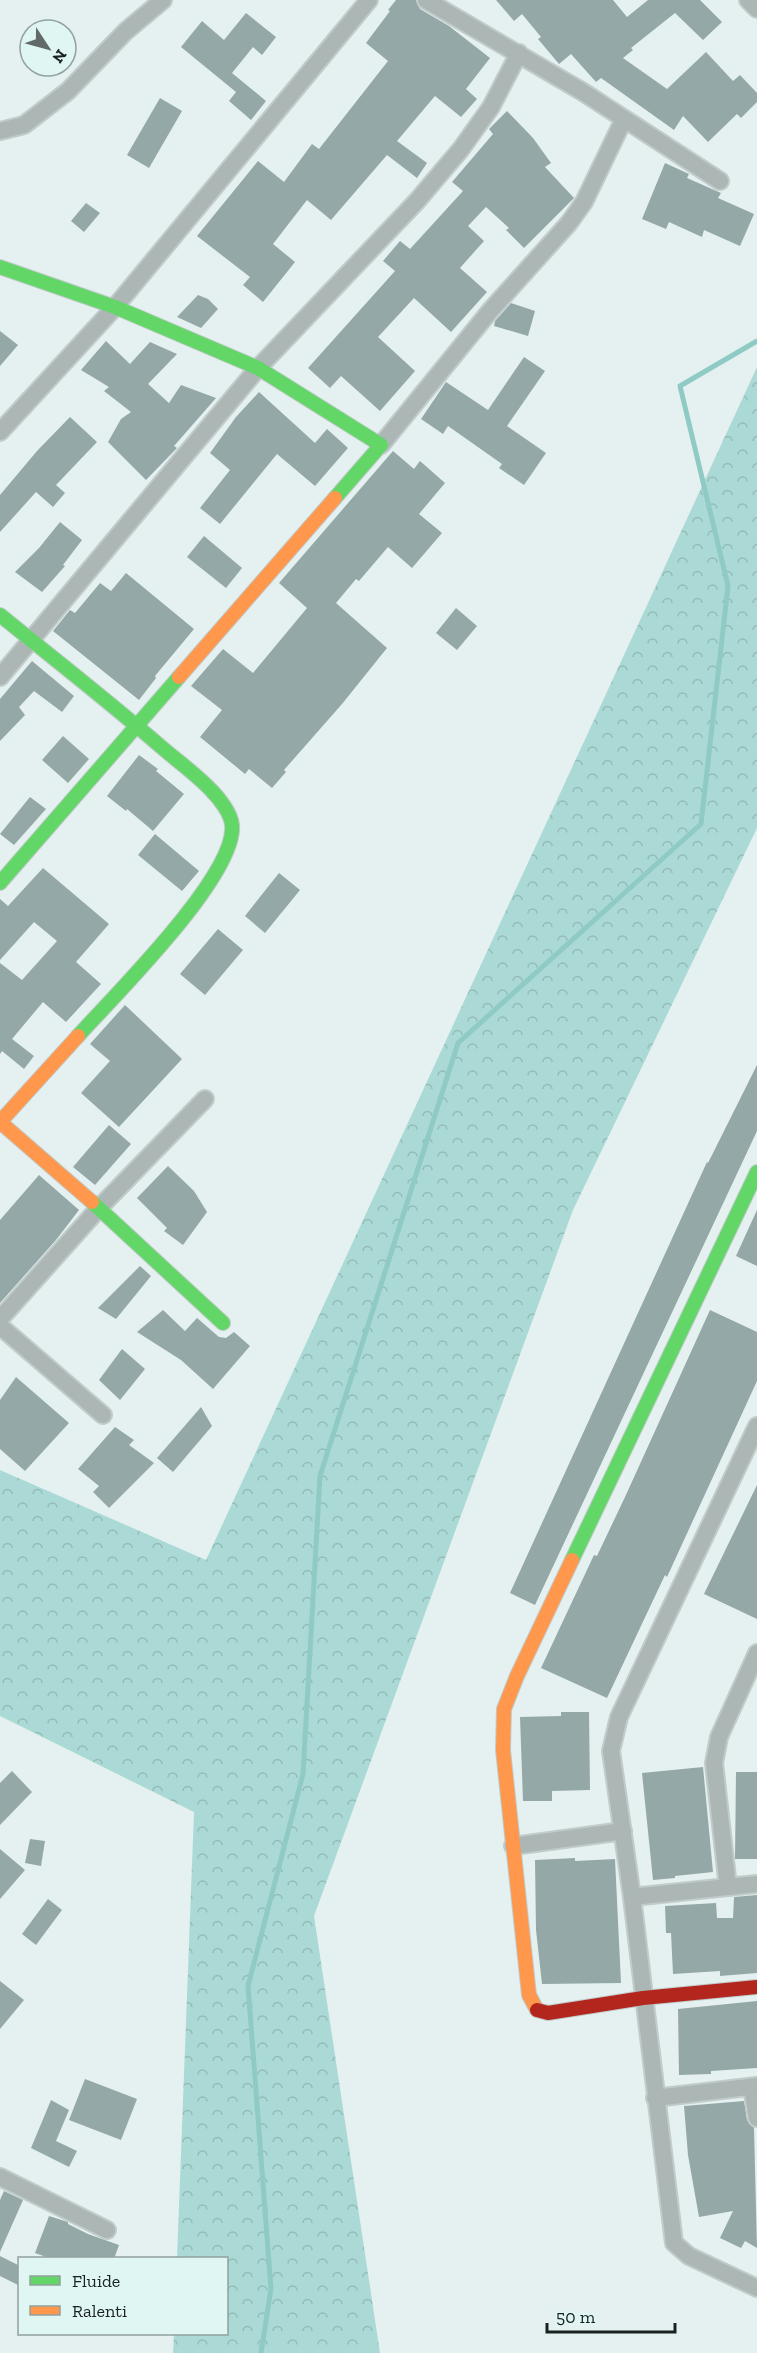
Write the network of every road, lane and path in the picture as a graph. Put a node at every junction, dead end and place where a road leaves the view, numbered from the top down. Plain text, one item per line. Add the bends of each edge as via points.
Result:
1 (163, 0) edge
2 (369, 0) edge
3 (426, 0) edge
4 (748, 0) edge
5 (757, 9) edge
6 (519, 53) junction
7 (624, 118) junction
8 (0, 131) edge
9 (720, 181) dead end
10 (0, 267) edge
11 (115, 307) junction
12 (258, 368) junction
13 (0, 432) edge
14 (381, 445) junction
15 (0, 615) edge
16 (30, 641) junction
17 (0, 677) edge
18 (137, 726) junction
19 (0, 883) edge
20 (206, 1099) dead end
21 (757, 1172) edge
22 (99, 1208) junction
23 (0, 1319) edge
24 (223, 1323) dead end
25 (0, 1326) edge
26 (103, 1415) dead end
27 (757, 1426) edge
28 (757, 1653) edge
29 (623, 1831) junction
30 (513, 1846) junction
31 (757, 1884) edge
32 (728, 1887) junction
33 (632, 1897) junction
34 (757, 1988) edge
35 (643, 1998) junction
36 (755, 2087) edge
37 (655, 2098) junction
38 (757, 2118) edge
39 (0, 2176) edge
40 (107, 2230) dead end
41 (757, 2288) edge

1 - 8 street via 126,31 68,91 24,125
2 - 11 street
3 - 6 street
4 - 5 street
6 - 7 street
6 - 12 street via 491,107 461,149 417,201
7 - 9 street
7 - 14 street via 584,202 569,223 490,311
10 - 11 street
11 - 12 street
11 - 13 street
12 - 14 street
12 - 16 street
14 - 18 street
15 - 16 street
16 - 17 street
16 - 18 street
18 - 19 street
18 - 22 street via 211,790 225,808 232,825 227,852 182,921 0,1122
20 - 22 street
21 - 30 street via 504,1709 503,1750
22 - 23 street
22 - 24 street
25 - 26 street
27 - 29 street via 619,1717 611,1751
28 - 32 street via 719,1737 714,1762
29 - 30 street
29 - 33 street
30 - 35 street via 529,1995 535,2010 549,2013
31 - 32 street
32 - 33 street
33 - 35 street
34 - 35 street
35 - 37 street
36 - 37 street
36 - 38 street
37 - 41 street via 674,2243 700,2262
39 - 40 street

